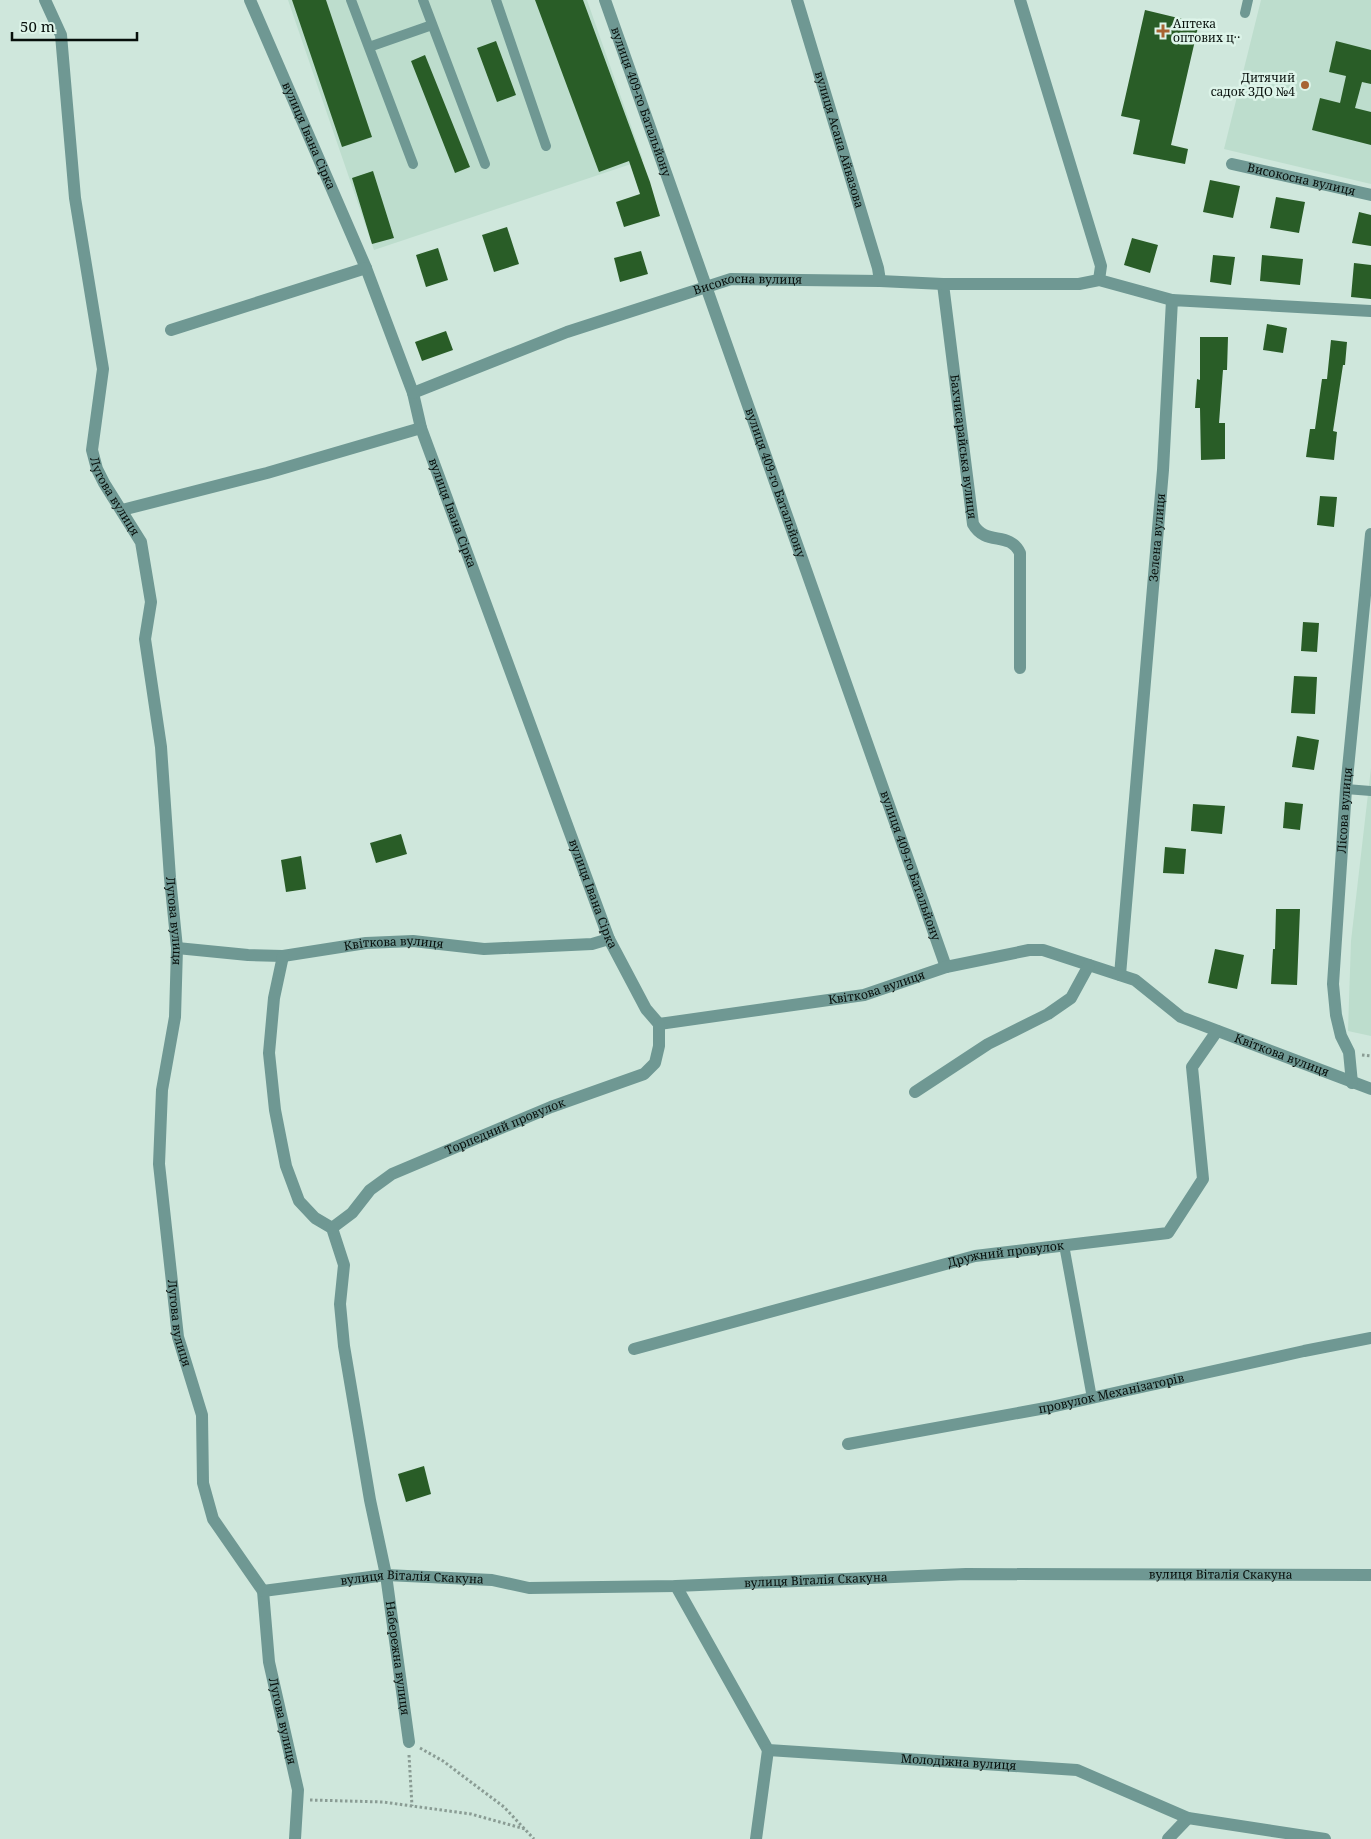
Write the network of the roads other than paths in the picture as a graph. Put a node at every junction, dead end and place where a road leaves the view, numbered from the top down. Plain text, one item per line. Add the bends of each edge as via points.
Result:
1 (44, 0) edge
2 (250, 0) edge
3 (351, 0) edge
4 (423, 0) edge
5 (496, 0) edge
6 (605, 0) edge
7 (797, 0) edge
8 (1020, 0) edge
9 (1248, 0) edge
10 (1245, 13) dead end
11 (432, 25) junction
12 (369, 47) junction
13 (546, 146) dead end
14 (413, 164) dead end
15 (485, 164) dead end
16 (1232, 164) dead end
17 (1371, 195) edge
18 (366, 268) junction
19 (880, 280) junction
20 (1099, 280) junction
21 (943, 284) junction
22 (707, 286) junction
23 (1172, 300) junction
24 (1371, 311) edge
25 (171, 330) dead end
26 (413, 393) junction
27 (421, 428) junction
28 (122, 510) junction
29 (1371, 534) edge
30 (1020, 668) dead end
31 (1346, 789) junction
32 (1371, 791) edge
33 (609, 939) junction
34 (177, 948) junction
35 (283, 956) junction
36 (1090, 965) junction
37 (946, 967) junction
38 (1120, 975) junction
39 (659, 1024) junction
40 (1217, 1031) junction
41 (1352, 1083) junction
42 (1371, 1089) edge
43 (915, 1092) dead end
44 (332, 1228) junction
45 (1064, 1245) junction
46 (1371, 1338) edge
47 (634, 1349) dead end
48 (1092, 1398) junction
49 (848, 1444) dead end
50 (386, 1575) junction
51 (1371, 1575) edge
52 (676, 1586) junction
53 (263, 1591) junction
54 (409, 1742) road end
55 (768, 1750) junction
56 (1188, 1818) junction
57 (295, 1839) edge
58 (756, 1839) edge
59 (1168, 1839) edge
60 (1325, 1839) edge

1 - 28 street, Лугова вулиця via 61,35 75,198 103,369 92,450 97,469
2 - 18 street, вулиця Івана Сірка
3 - 12 lane
4 - 11 lane
5 - 13 lane
6 - 22 street, вулиця 409-го Батальйону
7 - 19 street, вулиця Асана Айвазова
8 - 20 street via 1101,266
9 - 10 lane
11 - 12 lane
11 - 15 lane
12 - 14 lane
16 - 17 street, Високосна вулиця
18 - 25 street
18 - 26 street, вулиця Івана Сірка
19 - 21 street, Високосна вулиця
19 - 22 street, Високосна вулиця via 731,279
20 - 21 street, Високосна вулиця via 1079,284
20 - 23 street, Високосна вулиця
21 - 30 street, Бахчисарайська вулиця via 973,524 983,536 1017,545 1020,553
22 - 26 street, Високосна вулиця via 568,332
22 - 37 street, вулиця 409-го Батальйону
23 - 24 street
23 - 38 street, Зелена вулиця via 1162,480
26 - 27 street, вулиця Івана Сірка
27 - 28 street
27 - 33 street, вулиця Івана Сірка
28 - 34 street, Лугова вулиця via 142,542 151,602 145,639 161,747
29 - 31 street, Лісова вулиця
31 - 32 lane
31 - 41 street, Лісова вулиця via 1333,984 1336,1015 1349,1052
33 - 35 street, Квіткова вулиця via 592,944 484,950 413,941 366,943
33 - 39 street, вулиця Івана Сірка via 646,1008
34 - 35 street, Квіткова вулиця
34 - 53 street, Лугова вулиця via 175,1017 162,1090 159,1164 178,1337 202,1415 204,1483 213,1518
35 - 44 street via 274,998 269,1053 275,1110 286,1166 299,1201 315,1218
36 - 37 street, Квіткова вулиця via 1043,950 1029,950
36 - 38 street, Квіткова вулиця
36 - 43 street via 1071,998 1063,1004 988,1044
37 - 39 street, Квіткова вулиця via 864,995
38 - 40 street, Квіткова вулиця via 1135,980 1182,1017
39 - 44 street, Торпедний провулок via 655,1063 644,1074 551,1107 392,1174 370,1190 352,1213
40 - 41 street, Квіткова вулиця
40 - 45 street, Дружний провулок via 1192,1067 1203,1180 1168,1232
41 - 42 street, Квіткова вулиця
44 - 50 street via 344,1265 340,1304 344,1346
45 - 47 street, Дружний провулок via 975,1256
45 - 48 lane
46 - 48 street, провулок Механізаторів
48 - 49 street, провулок Механізаторів
50 - 52 street, вулиця Віталія Скакуна via 492,1580 529,1588
50 - 53 street, вулиця Віталія Скакуна
50 - 54 street, Набережна вулиця
51 - 52 street, вулиця Віталія Скакуна via 966,1574
52 - 55 street
53 - 57 street, Лугова вулиця via 270,1662 298,1790
55 - 56 street, Молодіжна вулиця via 1077,1770
55 - 58 street
56 - 59 street
56 - 60 street, Молодіжна вулиця

